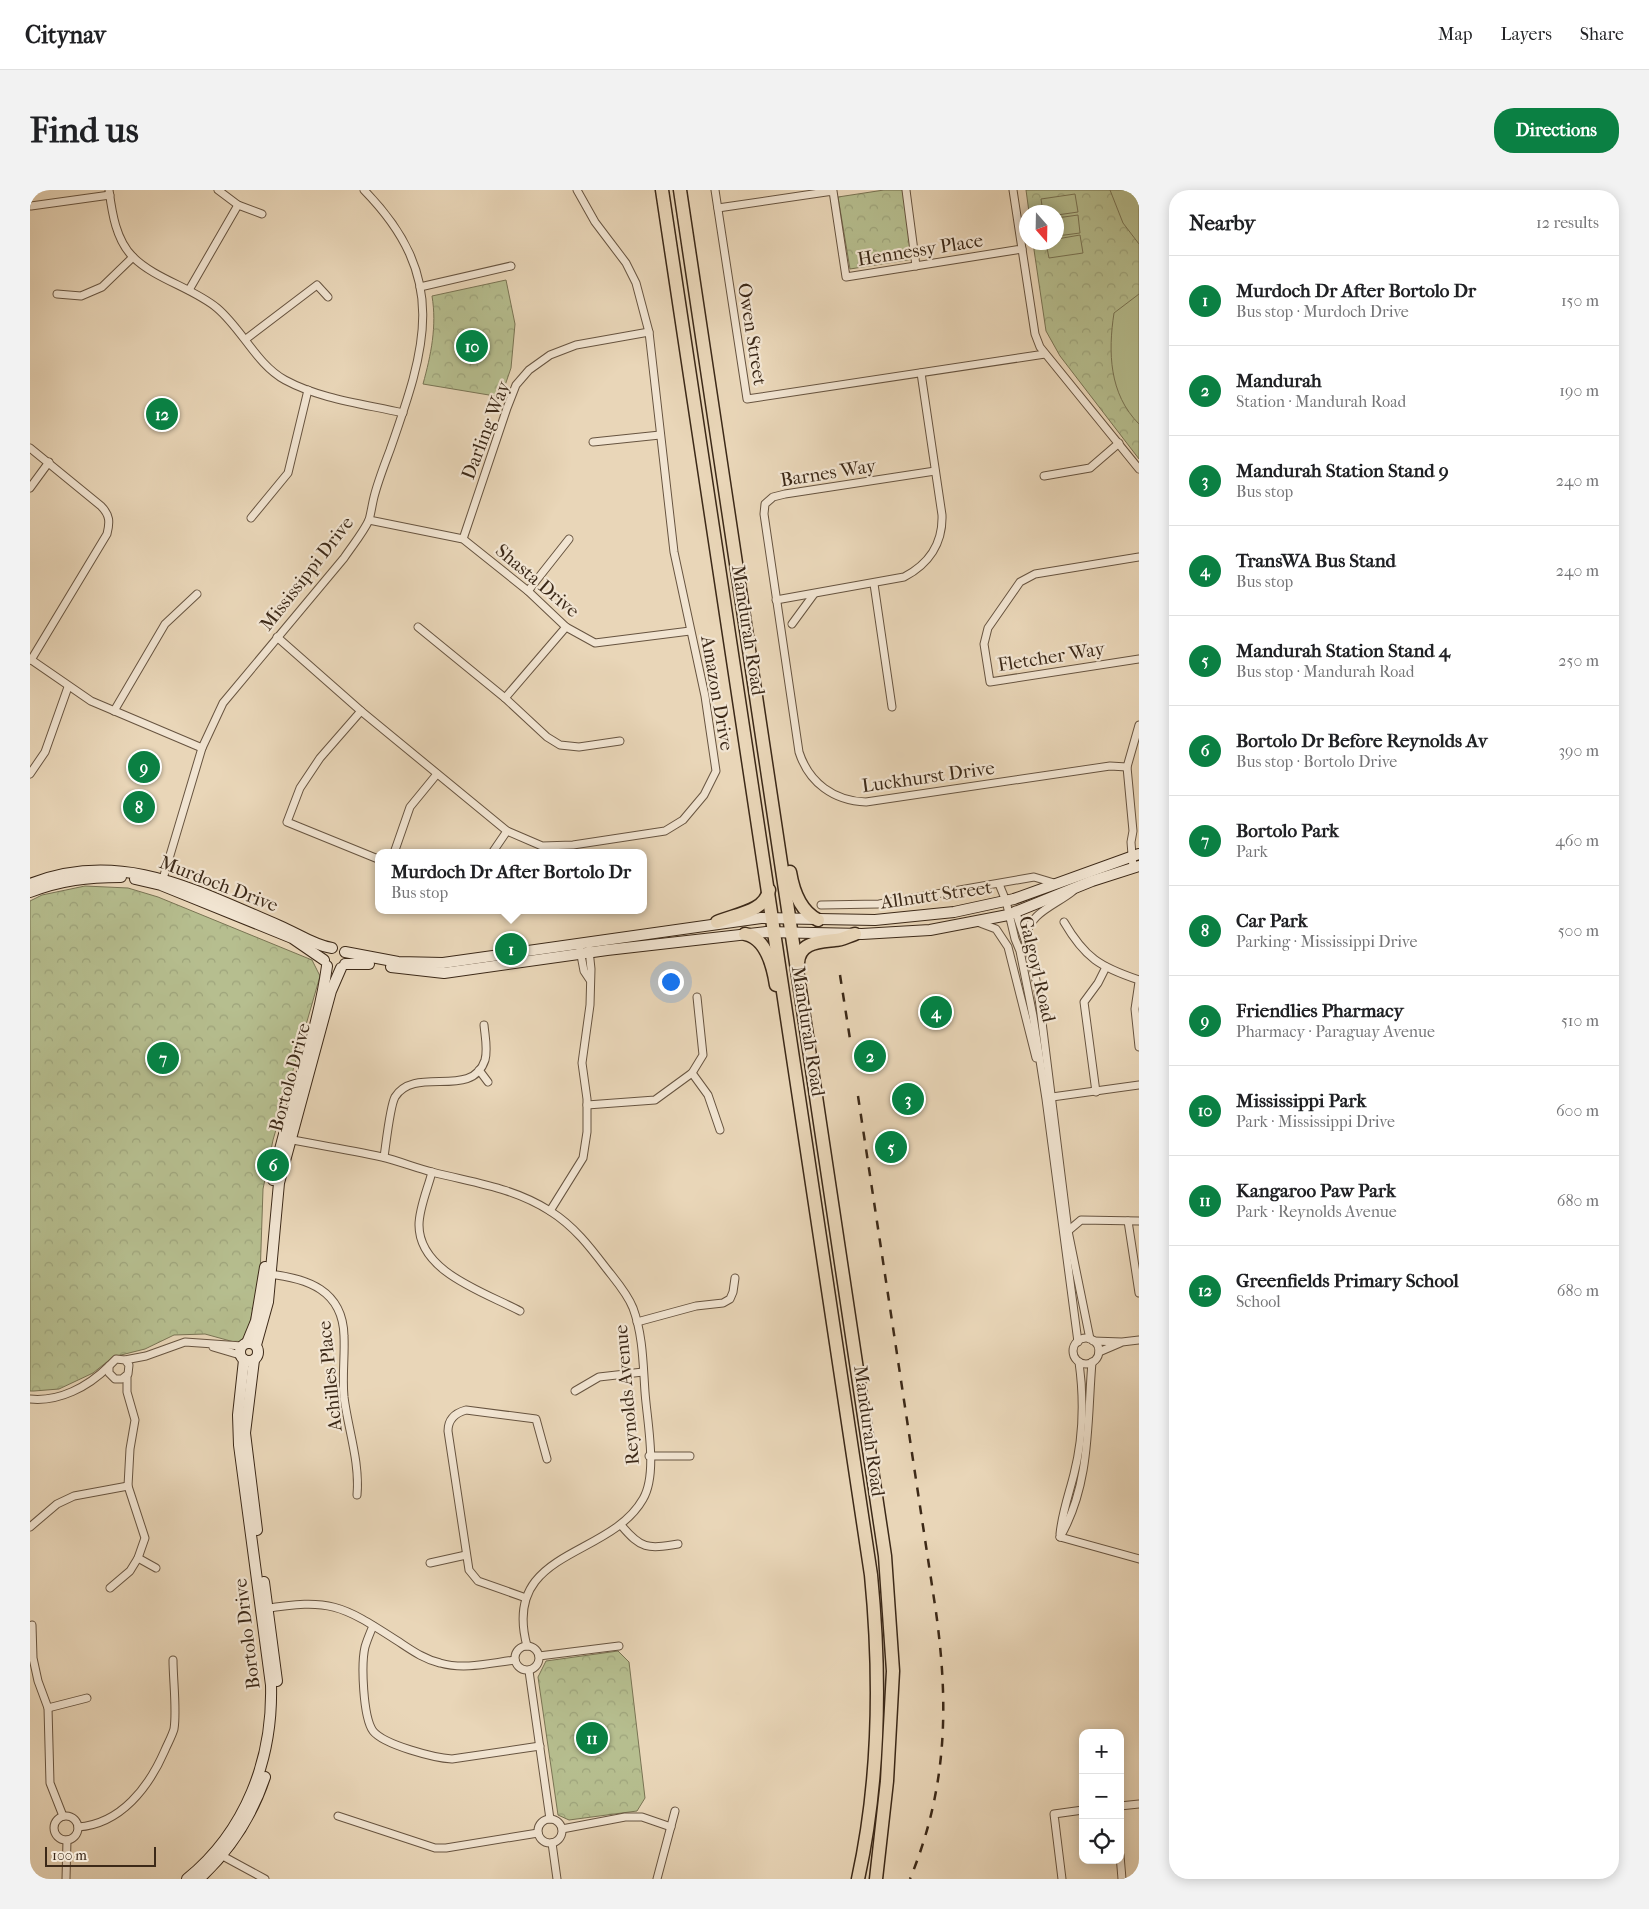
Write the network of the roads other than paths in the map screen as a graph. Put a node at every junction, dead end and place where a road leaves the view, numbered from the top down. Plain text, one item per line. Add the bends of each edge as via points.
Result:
1 (218, 190) edge
2 (364, 190) edge
3 (577, 190) edge
4 (662, 190) edge
5 (680, 190) edge
6 (715, 190) edge
7 (837, 190) edge
8 (906, 190) edge
9 (1013, 190) edge
10 (109, 193) edge
11 (238, 205) junction
12 (32, 206) dead end
13 (718, 208) junction
14 (262, 214) dead end
15 (1019, 229) edge
16 (1019, 249) edge
17 (1022, 250) edge
18 (133, 257) junction
19 (511, 266) dead end
20 (916, 266) junction
21 (420, 287) junction
22 (190, 290) junction
23 (57, 294) dead end
24 (328, 297) dead end
25 (649, 332) junction
26 (246, 339) junction
27 (1045, 354) junction
28 (921, 373) junction
29 (308, 390) junction
30 (403, 413) junction
31 (660, 435) junction
32 (593, 442) dead end
33 (1119, 443) junction
34 (30, 448) edge
35 (50, 462) junction
36 (1139, 469) edge
37 (935, 471) junction
38 (1044, 476) dead end
39 (30, 488) edge
40 (251, 518) dead end
41 (369, 520) junction
42 (463, 539) junction
43 (569, 539) dead end
44 (1139, 557) edge
45 (874, 584) junction
46 (528, 591) junction
47 (197, 594) dead end
48 (814, 594) junction
49 (776, 600) junction
50 (792, 624) dead end
51 (418, 627) dead end
52 (566, 627) junction
53 (690, 631) junction
54 (277, 637) junction
55 (1139, 659) edge
56 (31, 660) edge
57 (68, 687) junction
58 (505, 698) junction
59 (892, 707) dead end
60 (361, 711) junction
61 (114, 712) junction
62 (1139, 725) edge
63 (620, 741) dead end
64 (202, 748) junction
65 (1127, 767) junction
66 (30, 774) edge
67 (437, 774) junction
68 (774, 817) junction
69 (507, 831) junction
70 (1133, 831) junction
71 (1139, 839) edge
72 (395, 849) edge
73 (495, 849) edge
74 (1135, 855) edge
75 (375, 858) edge
76 (1136, 867) edge
77 (162, 882) junction
78 (1058, 883) junction
79 (30, 884) edge
80 (999, 884) junction
81 (1079, 886) junction
82 (769, 887) junction
83 (30, 892) edge
84 (1006, 901) junction
85 (821, 905) dead end
86 (1013, 913) junction
87 (773, 917) junction
88 (790, 918) junction
89 (818, 920) junction
90 (717, 922) junction
91 (975, 922) junction
92 (1064, 922) dead end
93 (776, 932) junction
94 (792, 932) junction
95 (746, 934) junction
96 (854, 934) junction
97 (1026, 944) junction
98 (332, 948) junction
99 (584, 948) junction
100 (344, 952) junction
101 (326, 963) junction
102 (343, 966) junction
103 (1106, 967) junction
104 (798, 971) junction
105 (1139, 981) edge
106 (697, 997) dead end
107 (484, 1025) dead end
108 (790, 1025) junction
109 (1139, 1047) edge
110 (479, 1070) junction
111 (692, 1073) junction
112 (1041, 1075) junction
113 (488, 1082) dead end
114 (1139, 1085) edge
115 (1096, 1092) junction
116 (1052, 1098) junction
117 (587, 1105) junction
118 (720, 1130) dead end
119 (286, 1139) junction
120 (384, 1157) junction
121 (432, 1172) junction
122 (550, 1211) junction
123 (1067, 1213) junction
124 (1079, 1221) junction
125 (1128, 1221) junction
126 (1139, 1222) edge
127 (1068, 1231) junction
128 (268, 1274) junction
129 (735, 1278) dead end
130 (1139, 1293) edge
131 (520, 1310) dead end
132 (637, 1322) junction
133 (1092, 1340) junction
134 (1139, 1340) edge
135 (1078, 1342) junction
136 (1122, 1342) junction
137 (247, 1352) junction
138 (1099, 1352) junction
139 (146, 1356) junction
140 (125, 1360) junction
141 (1079, 1362) junction
142 (1092, 1362) junction
143 (108, 1366) junction
144 (643, 1372) junction
145 (128, 1373) junction
146 (114, 1378) junction
147 (92, 1381) junction
148 (575, 1391) dead end
149 (127, 1392) junction
150 (30, 1399) edge
151 (1084, 1430) junction
152 (649, 1456) junction
153 (690, 1456) dead end
154 (547, 1460) dead end
155 (128, 1486) junction
156 (357, 1495) dead end
157 (621, 1525) junction
158 (30, 1527) edge
159 (678, 1544) dead end
160 (466, 1555) junction
161 (138, 1558) junction
162 (1139, 1559) edge
163 (430, 1563) dead end
164 (156, 1568) dead end
165 (110, 1588) dead end
166 (526, 1598) junction
167 (265, 1609) junction
168 (32, 1625) dead end
169 (373, 1626) junction
170 (527, 1646) junction
171 (619, 1646) dead end
172 (539, 1656) junction
173 (173, 1660) dead end
174 (515, 1660) junction
175 (529, 1671) junction
176 (87, 1698) dead end
177 (48, 1708) junction
178 (540, 1746) junction
179 (1139, 1804) edge
180 (1124, 1806) edge
181 (676, 1811) dead end
182 (1079, 1811) edge
183 (63, 1816) junction
184 (338, 1816) dead end
185 (550, 1819) junction
186 (78, 1827) junction
187 (671, 1827) junction
188 (562, 1828) junction
189 (538, 1833) junction
190 (67, 1840) junction
191 (880, 1841) junction
192 (552, 1843) junction
193 (218, 1854) junction
194 (1121, 1864) edge
195 (66, 1879) edge
196 (187, 1879) edge
197 (198, 1879) edge
198 (265, 1879) edge
199 (557, 1879) edge
200 (658, 1879) edge
201 (858, 1879) edge
202 (876, 1879) edge
203 (882, 1879) edge
204 (1062, 1879) edge
205 (1122, 1879) edge

1 - 11 street
2 - 21 street, Mississippi Drive via 384,210 402,239
3 - 25 street, Amazon Drive via 591,216 626,263 636,283
4 - 82 highway, Mandurah Road
5 - 68 highway, Mandurah Road
6 - 13 street, Owen Street
7 - 13 street, Hennessy Place
7 - 20 street, Hennessy Place via 846,277
8 - 20 street
9 - 15 street
10 - 12 street
10 - 18 street via 114,222
11 - 14 street
11 - 22 street
13 - 28 street, Owen Street via 747,399
16 - 20 street, Hennessy Place
17 - 27 street via 1035,334
18 - 22 street
18 - 23 street via 102,287 81,296
19 - 21 street
21 - 30 street, Mississippi Drive via 424,322 421,348
22 - 26 street via 218,309
24 - 26 street via 317,285
25 - 31 street, Amazon Drive
25 - 42 street, Darling Way via 576,346 550,355 529,370 516,385 507,408
26 - 29 street via 265,364 284,379
27 - 28 street
27 - 33 street
28 - 37 street
29 - 30 street
29 - 40 street via 288,473
30 - 41 street, Mississippi Drive via 374,496
31 - 32 street
31 - 53 street, Amazon Drive via 674,552
33 - 36 street
33 - 38 street via 1090,468
34 - 35 street
35 - 39 street
35 - 56 street via 101,506 108,514 110,524
37 - 45 street via 942,527 934,552 904,577
37 - 49 street, Barnes Way via 785,494 765,504
41 - 42 street, Shasta Drive
41 - 54 street, Mississippi Drive via 344,558
42 - 46 street, Shasta Drive
43 - 46 street
44 - 55 street, Fletcher Way via 1034,574 1020,582 988,628 984,644 990,682
45 - 48 street
45 - 59 street
46 - 52 street, Shasta Drive
47 - 61 street via 165,624
48 - 49 street
48 - 50 street
49 - 65 street, Luckhurst Drive via 802,761 814,781 837,796 866,802 1110,766
51 - 58 street
52 - 53 street, Shasta Drive via 595,643
52 - 58 street
53 - 69 street, Amazon Drive via 705,696 716,771 693,809 665,831 573,845 542,846
54 - 60 street, Amazon Drive
54 - 64 street, Mississippi Drive via 223,703
56 - 57 street
57 - 61 street
57 - 66 street via 45,752
58 - 63 street via 560,745 579,747
60 - 67 street, Amazon Drive
60 - 75 street via 300,788 287,822
61 - 64 street
62 - 65 street
64 - 77 street, Mississippi Drive
65 - 70 street
67 - 69 street, Amazon Drive
67 - 72 street via 410,807
68 - 88 highway, Mandurah Road
68 - 89 highway via 798,898 806,911
69 - 73 street
70 - 71 street
70 - 74 street
74 - 76 street
74 - 78 main road, Allnutt Street
76 - 81 main road, Allnutt Street
77 - 79 main road, Murdoch Drive via 125,870 88,870
77 - 83 main road, Murdoch Drive via 88,877
77 - 98 main road, Murdoch Drive via 295,932 316,945
77 - 101 main road, Murdoch Drive via 292,938
78 - 80 street via 1038,877
78 - 84 main road, Allnutt Street
80 - 84 street, Galgoyl Road
80 - 85 street via 879,904
81 - 86 main road, Allnutt Street
81 - 97 street via 1032,921 1027,930
82 - 87 highway, Mandurah Road
82 - 90 highway via 760,905
84 - 86 street, Galgoyl Road
84 - 89 main road, Allnutt Street via 961,911 888,920
86 - 91 main road, Allnutt Street
86 - 97 street, Galgoyl Road
86 - 112 street, Galgoyl Road
87 - 88 main road, Murdoch Drive
87 - 90 main road, Murdoch Drive
87 - 93 highway, Mandurah Road
88 - 89 main road, Allnutt Street
88 - 94 highway, Mandurah Road
90 - 99 main road, Murdoch Drive
91 - 96 main road, Allnutt Street via 930,930
91 - 112 street via 993,926 1008,947
92 - 103 street via 1084,952
93 - 94 main road, Murdoch Drive
93 - 95 main road, Murdoch Drive
93 - 108 highway, Mandurah Road
94 - 96 main road, Allnutt Street
94 - 104 highway, Mandurah Road
95 - 99 main road, Murdoch Drive
95 - 108 highway via 757,938 762,945
96 - 104 highway via 807,946 799,956
97 - 116 street, Galgoyl Road via 1038,990
98 - 100 main road, Murdoch Drive
98 - 101 main road via 326,952
99 - 100 main road, Murdoch Drive via 443,963 398,962
99 - 102 main road, Murdoch Drive via 444,973 367,963
99 - 117 street via 591,969 590,1006 582,1063
100 - 102 main road
101 - 102 main road, Murdoch Drive via 334,969
101 - 119 main road, Bortolo Drive via 324,991
102 - 119 main road, Bortolo Drive via 331,991
103 - 105 street
103 - 115 street via 1084,1002
104 - 191 highway, Mandurah Road via 887,1574 893,1671 889,1764
105 - 109 street via 1135,1009
106 - 111 street via 703,1055
107 - 110 street via 484,1060
108 - 201 highway, Mandurah Road via 860,1492 876,1624 875,1770
110 - 113 street
110 - 120 street via 455,1082 416,1081 406,1086 395,1097
111 - 117 street via 655,1100
111 - 118 street via 708,1095
112 - 135 street, Galgoyl Road
114 - 115 street
115 - 116 street
116 - 123 street, Galgoyl Road
117 - 122 street via 588,1132 583,1158
119 - 120 street, Reynolds Avenue
119 - 128 main road, Bortolo Drive via 269,1205
120 - 121 street, Reynolds Avenue
121 - 122 street, Reynolds Avenue via 495,1185
121 - 131 street via 419,1224 424,1250 441,1269
122 - 132 street, Reynolds Avenue via 581,1236 628,1299
123 - 124 street
123 - 127 street, Galgoyl Road
124 - 125 street
124 - 127 street
125 - 126 street
125 - 130 street
127 - 133 street, Galgoyl Road
128 - 137 main road, Bortolo Drive
128 - 156 street, Achilles Place via 315,1285 331,1298 341,1314 344,1388 358,1476
129 - 132 street via 730,1299 724,1303 696,1306
132 - 144 street, Reynolds Avenue
133 - 135 street
133 - 136 street
133 - 138 street
134 - 136 street
135 - 141 street via 1074,1351
136 - 138 street
137 - 139 street via 185,1342
137 - 167 main road, Bortolo Drive via 238,1416 239,1445
138 - 142 street
139 - 140 street
139 - 145 street
140 - 143 street via 116,1359
140 - 145 street
141 - 142 street
141 - 151 street
142 - 151 street
143 - 146 street
143 - 147 street
144 - 148 street via 599,1377
144 - 152 street, Reynolds Avenue
145 - 146 street via 122,1379
145 - 149 street
146 - 147 street
146 - 149 street
147 - 150 street via 57,1397
149 - 155 street via 135,1420
151 - 162 street via 1061,1520 1060,1537
152 - 153 street
152 - 157 street, Reynolds Avenue via 649,1488 634,1512
154 - 160 street via 536,1419 466,1410 450,1420 448,1431
155 - 158 street via 74,1496 57,1504
155 - 161 street via 145,1538
157 - 159 street via 637,1543 644,1546
157 - 166 street, Reynolds Avenue via 552,1564 537,1579
160 - 163 street
160 - 166 street via 469,1570 478,1581
161 - 164 street
161 - 165 street via 130,1571
166 - 170 street, Reynolds Avenue via 524,1633
167 - 169 street via 323,1604 344,1609
167 - 193 main road, Bortolo Drive via 271,1685 269,1734 253,1790
168 - 177 street via 33,1658
169 - 174 street via 419,1655 440,1663 463,1667
169 - 178 street via 365,1648 366,1695 370,1726 382,1738 445,1759
170 - 172 street via 536,1650
170 - 174 street via 518,1651
171 - 172 street
172 - 175 street via 540,1662
173 - 186 street via 174,1729 159,1764 142,1792 119,1813 94,1826
174 - 175 street via 520,1668
175 - 178 street
176 - 177 street
177 - 183 street via 50,1783
178 - 185 street
179 - 180 street
181 - 187 street
182 - 204 street via 1054,1814
183 - 186 street via 75,1820
183 - 190 street via 56,1821 54,1833 58,1838
184 - 189 street via 435,1848
185 - 188 street via 558,1821
185 - 189 street via 539,1825
186 - 190 street via 74,1838
187 - 188 street via 642,1817
187 - 200 street
188 - 192 street via 559,1839
189 - 192 street via 541,1840
190 - 195 street
191 - 202 highway, Mandurah Road
191 - 203 highway via 884,1861
192 - 199 street
193 - 196 main road, Bortolo Drive
193 - 197 main road, Bortolo Drive
193 - 198 street
194 - 205 street

